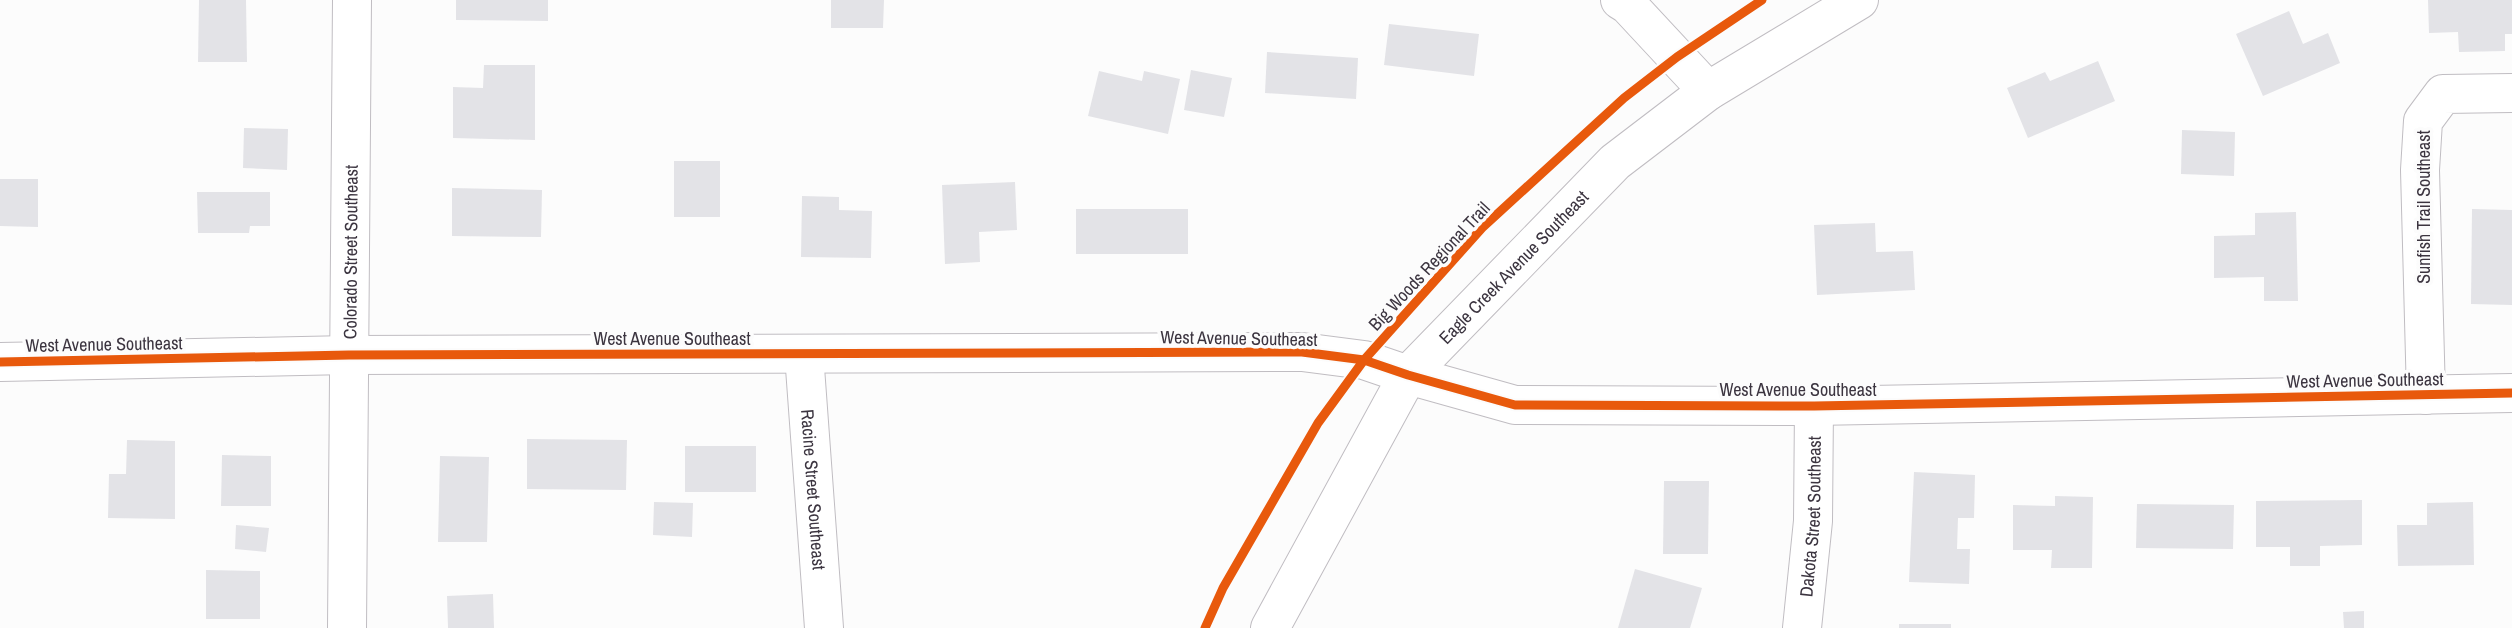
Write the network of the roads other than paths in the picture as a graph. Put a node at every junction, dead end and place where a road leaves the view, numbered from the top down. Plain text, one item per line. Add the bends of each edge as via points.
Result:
1 (352, 0) edge
2 (1620, 0) edge
3 (1859, 0) edge
4 (1708, 91) junction
5 (2512, 93) edge
6 (804, 354) junction
7 (349, 355) junction
8 (0, 362) edge
9 (1408, 375) junction
10 (2512, 393) edge
11 (2426, 395) junction
12 (1814, 406) junction
13 (347, 628) edge
14 (824, 628) edge
15 (1270, 628) edge
16 (1802, 628) edge

1 - 7 street, Colorado Street Southeast
2 - 4 street
3 - 4 street, Eagle Creek Avenue Southeast
4 - 9 street, Eagle Creek Avenue Southeast via 1615,162
5 - 11 street, Sunfish Trail Southeast via 2443,94 2423,121 2420,170
6 - 7 street, West Avenue Southeast
6 - 9 street, West Avenue Southeast via 1302,352 1364,360
6 - 14 street, Racine Street Southeast
7 - 8 street, West Avenue Southeast
7 - 13 street, Colorado Street Southeast
9 - 12 street, West Avenue Southeast via 1515,405
9 - 15 street, Eagle Creek Avenue Southeast
10 - 11 street, West Avenue Southeast
11 - 12 street, West Avenue Southeast
12 - 16 street, Dakota Street Southeast via 1813,521

